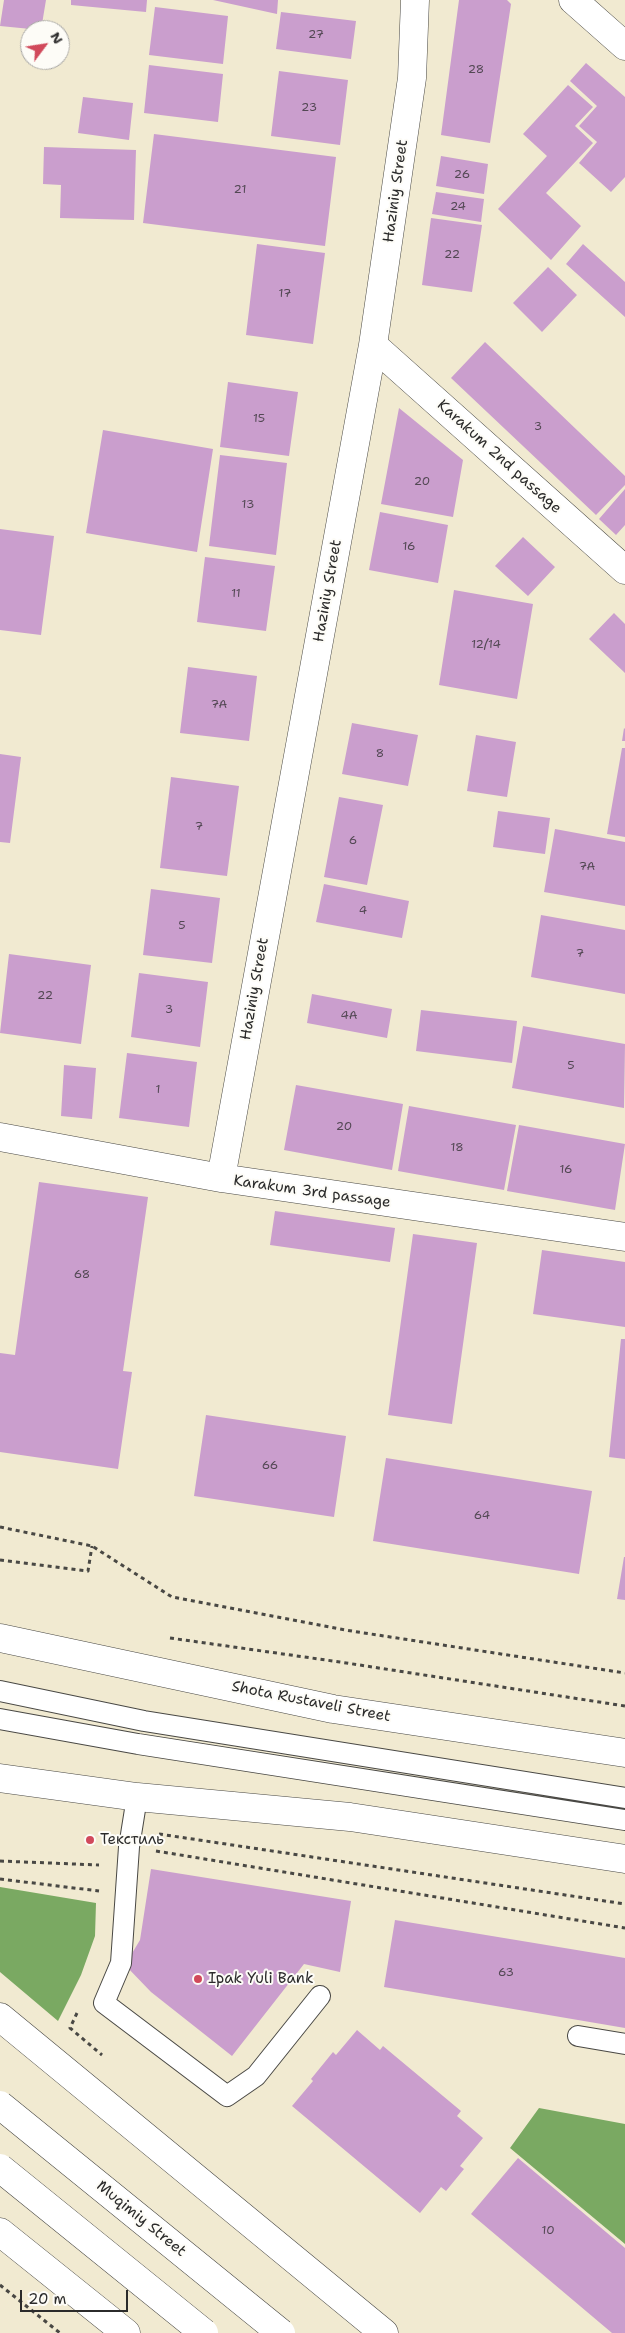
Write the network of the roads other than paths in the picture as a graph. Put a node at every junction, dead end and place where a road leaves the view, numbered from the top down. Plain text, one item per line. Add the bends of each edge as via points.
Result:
1 (415, 0) edge
2 (573, 0) edge
3 (623, 43) edge
4 (374, 345) junction
5 (625, 570) edge
6 (0, 1136) edge
7 (221, 1178) junction
8 (625, 1238) edge
9 (0, 1638) edge
10 (0, 1691) edge
11 (0, 1719) edge
12 (625, 1753) edge
13 (0, 1778) edge
14 (137, 1797) junction
15 (625, 1798) edge
16 (625, 1820) edge
17 (625, 1859) edge
18 (320, 1996) dead end
19 (2, 2020) edge
20 (578, 2036) dead end
21 (625, 2044) edge
22 (0, 2105) edge
23 (0, 2168) edge
24 (3, 2238) edge
25 (126, 2333) edge
26 (204, 2333) edge
27 (281, 2333) edge
28 (384, 2333) edge

1 - 4 main road, Haziniy Street via 412,78
2 - 3 main road
4 - 5 main road, Karakum 2nd passage
4 - 7 main road, Haziniy Street
6 - 7 main road, Karakum 3rd passage
7 - 8 main road, Karakum 3rd passage
9 - 12 main road, Shota Rustaveli Street via 333,1709
10 - 15 lane via 144,1721
11 - 16 lane
13 - 14 main road
14 - 17 main road via 350,1817
14 - 18 lane via 130,1839 121,1963 104,2003 227,2096 256,2076
19 - 28 main road
20 - 21 lane
22 - 27 main road, Muqimiy Street, bridge
23 - 26 main road, bridge
24 - 25 main road

